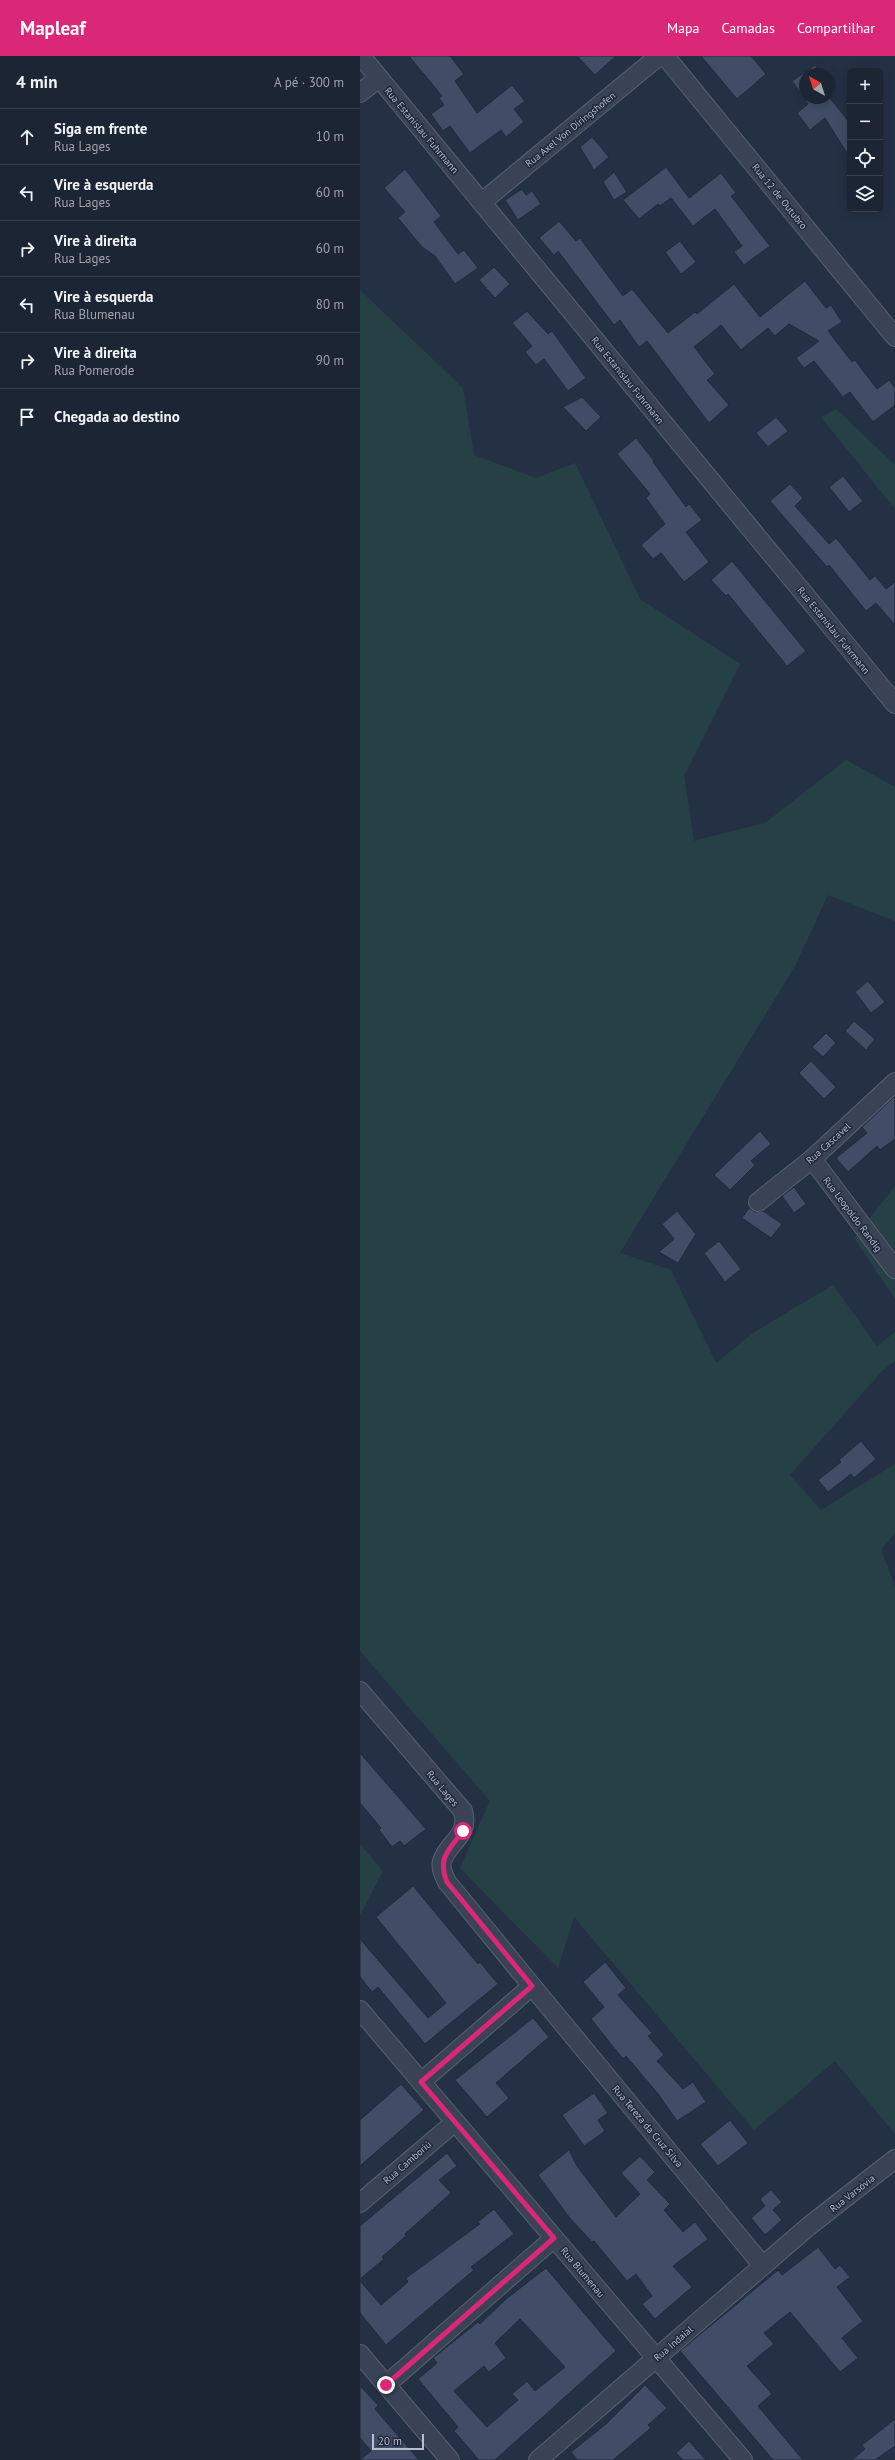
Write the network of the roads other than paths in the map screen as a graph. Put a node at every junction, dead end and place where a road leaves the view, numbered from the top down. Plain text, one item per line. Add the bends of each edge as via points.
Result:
1 (361, 56) edge
2 (659, 56) edge
3 (665, 56) edge
4 (379, 78) junction
5 (360, 93) edge
6 (482, 202) junction
7 (895, 337) edge
8 (895, 704) edge
9 (895, 1082) edge
10 (812, 1158) junction
11 (758, 1202) dead end
12 (895, 1269) edge
13 (360, 1691) edge
14 (532, 1986) junction
15 (360, 2010) edge
16 (421, 2082) junction
17 (455, 2122) junction
18 (895, 2159) edge
19 (360, 2203) edge
20 (809, 2226) joint
21 (554, 2238) junction
22 (763, 2266) junction
23 (360, 2354) edge
24 (656, 2358) junction
25 (386, 2385) junction
26 (450, 2460) edge
27 (538, 2460) edge
28 (743, 2460) edge

1 - 4 street, Rua Estanislau Fuhrmann
2 - 6 street, Rua Axel Von Diringshofen
3 - 7 street, Rua 12 de Outubro
4 - 5 street
4 - 6 street, Rua Estanislau Fuhrmann
6 - 8 street, Rua Estanislau Fuhrmann
9 - 10 street, Rua Cascavel
10 - 11 street, Rua Cascavel
10 - 12 street, Rua Leopoldo Randig
13 - 14 street, Rua Lages via 463,1812 466,1821 463,1831 442,1861 442,1871 447,1882
14 - 16 street
14 - 22 street, Rua Tereza da Cruz Silva
15 - 16 street, Rua Blumenau
16 - 17 street, Rua Blumenau
17 - 19 street, Rua Camboriú
17 - 21 street, Rua Blumenau
18 - 20 street, Rua Varsóvia
20 - 22 street, Rua Indaial
21 - 24 street, Rua Blumenau
21 - 25 street
22 - 24 street, Rua Indaial
23 - 25 street
24 - 27 street, Rua Indaial
24 - 28 street, Rua Blumenau
25 - 26 street

